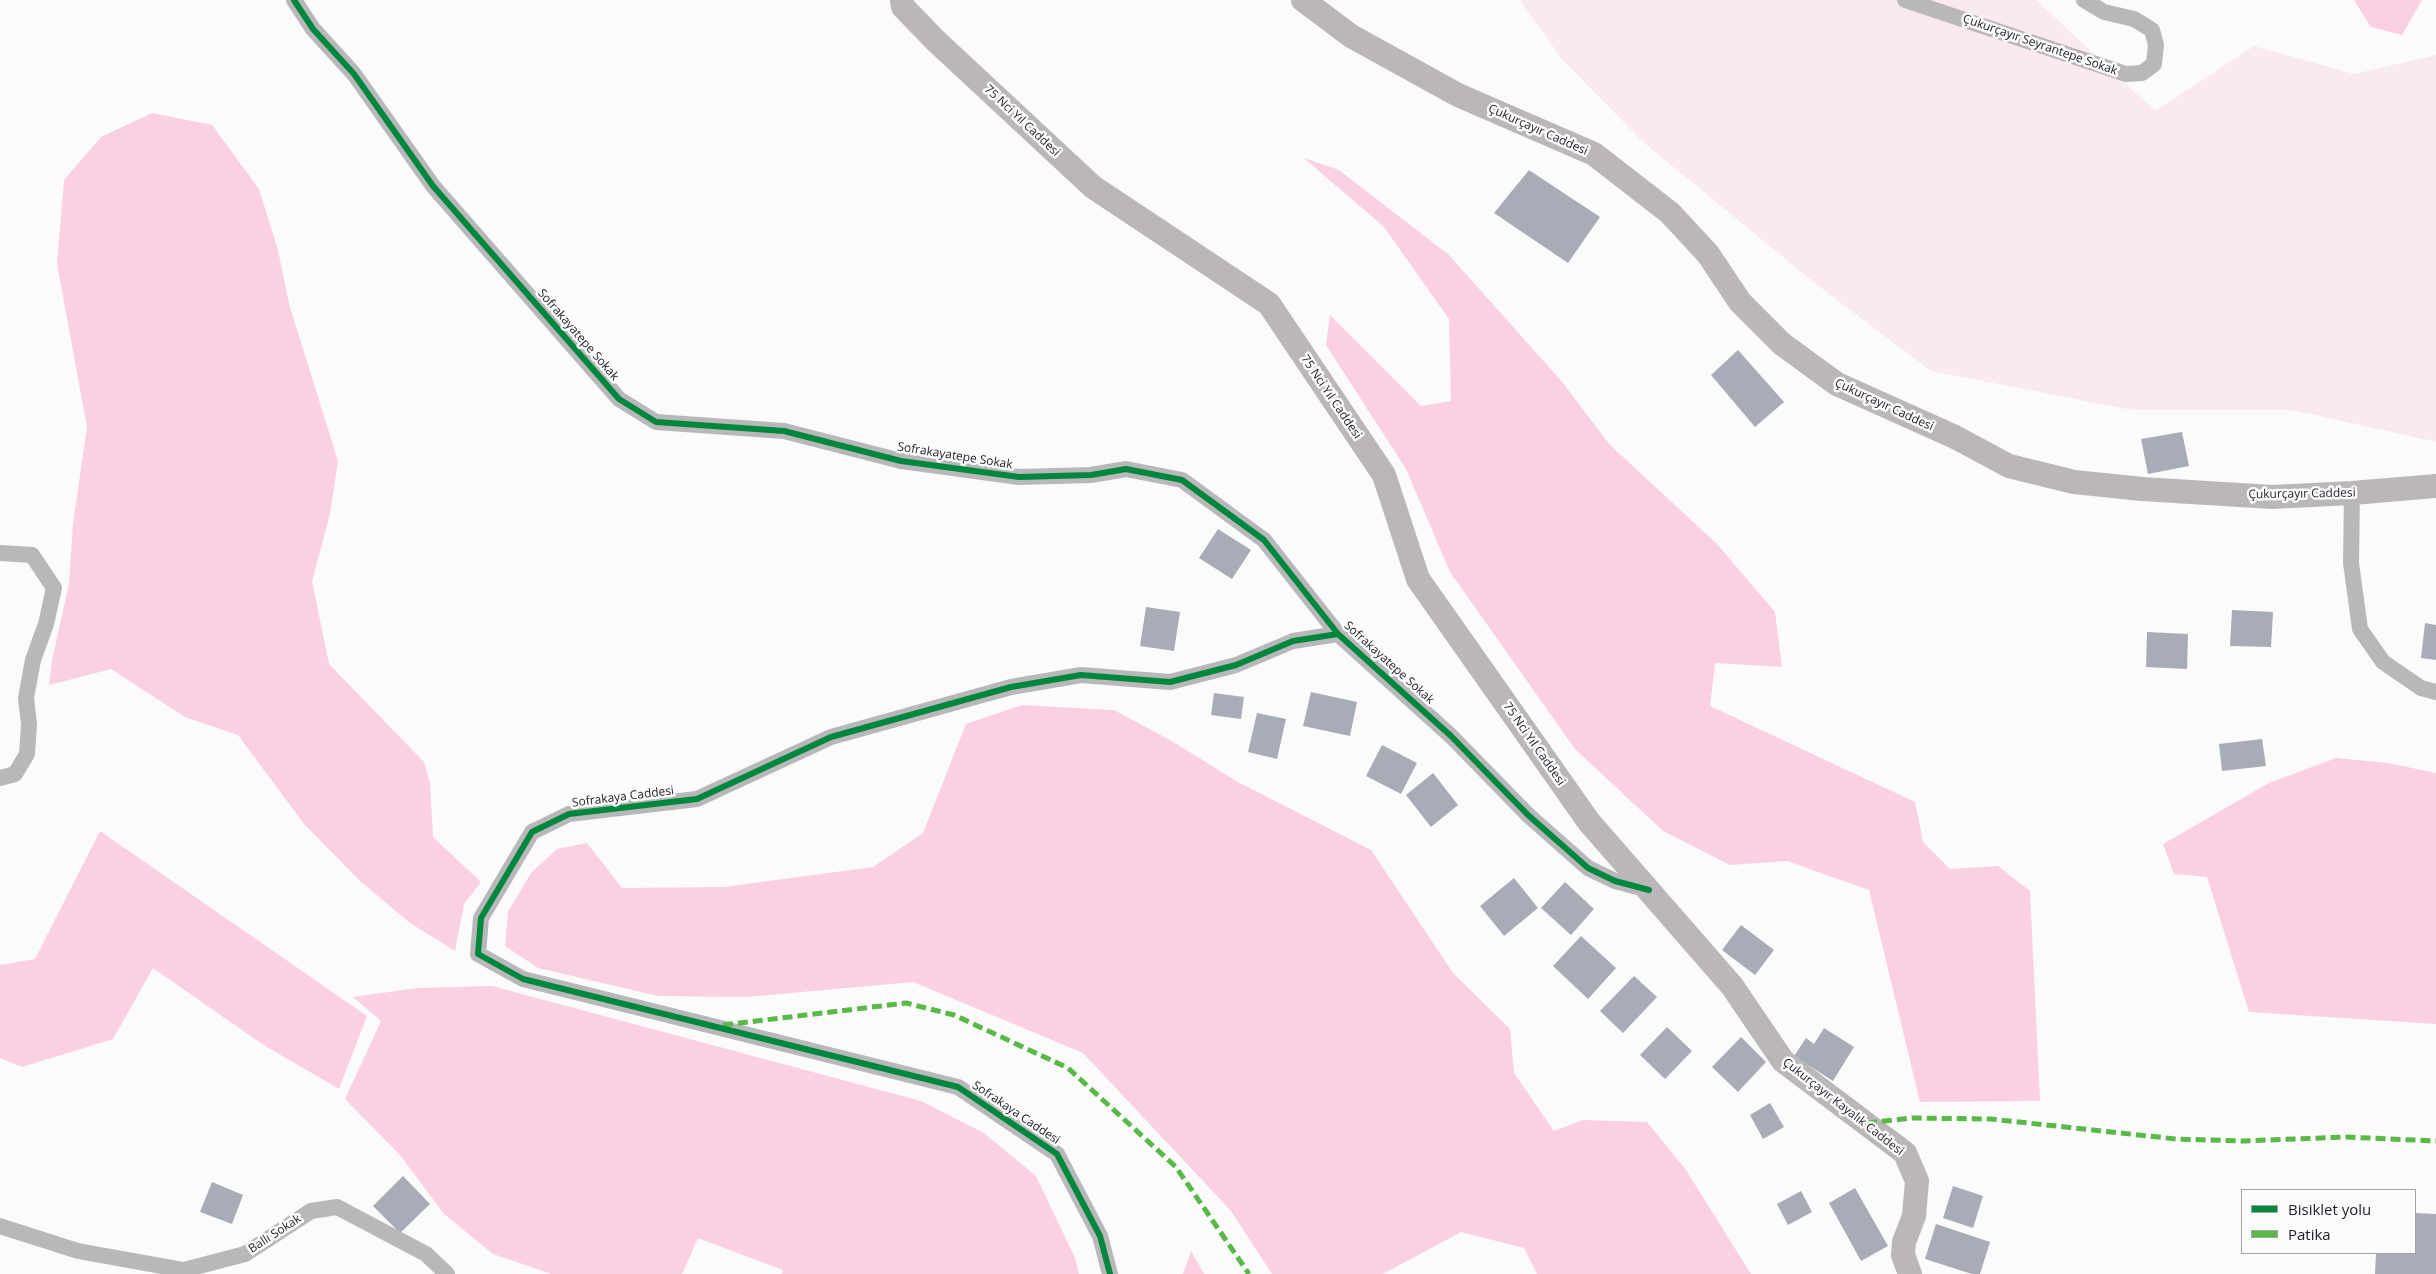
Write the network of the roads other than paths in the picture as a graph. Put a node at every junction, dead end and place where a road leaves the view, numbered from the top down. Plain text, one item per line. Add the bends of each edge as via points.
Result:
1 (294, 0) edge
2 (902, 0) edge
3 (1302, 0) edge
4 (1905, 0) edge
5 (2084, 0) edge
6 (2436, 486) edge
7 (2352, 493) junction
8 (0, 553) edge
9 (1338, 634) junction
10 (2436, 692) edge
11 (0, 778) edge
12 (1649, 890) junction
13 (0, 1226) edge
14 (447, 1274) edge
15 (1110, 1274) edge
16 (1910, 1274) edge

1 - 9 street, Sofrakayatepe Sokak via 313,29 354,74 433,186 619,399 656,422 784,431 901,461 1019,478 1091,475 1126,468 1182,480 1264,540
2 - 12 street, 75 Nci Yıl Caddesi via 903,7 935,40 1092,187 1269,304 1384,475 1418,579 1589,822
3 - 7 street, Çukurçayır Caddesi via 1351,36 1458,95 1594,154 1670,212 1708,254 1740,302 1782,344 1837,384 1955,437 2009,466 2074,482 2142,490 2272,496
4 - 5 street, Çukurçayır Seyrantepe Sokak via 2126,74 2142,73 2154,64 2156,45 2152,30 2134,19 2104,12
6 - 7 street, Çukurçayır Caddesi
7 - 10 street via 2351,563 2360,628 2383,662 2421,688
8 - 11 street via 32,555 54,588 33,660 26,698 29,724 27,754 15,774
9 - 12 street, Sofrakayatepe Sokak via 1452,736 1528,815 1588,868 1616,881
9 - 15 street, Sofrakaya Caddesi via 1293,641 1236,665 1170,682 1081,674 1011,687 832,736 697,799 569,814 532,832 481,918 478,954 523,979 958,1087 1057,1154 1100,1236
12 - 16 street, Çukurçayır Kayalık Caddesi via 1732,986 1782,1061 1905,1153 1917,1181 1914,1216 1904,1242 1903,1255
13 - 14 street, Ballı Sokak via 78,1250 184,1270 245,1254 311,1210 337,1207 426,1254

